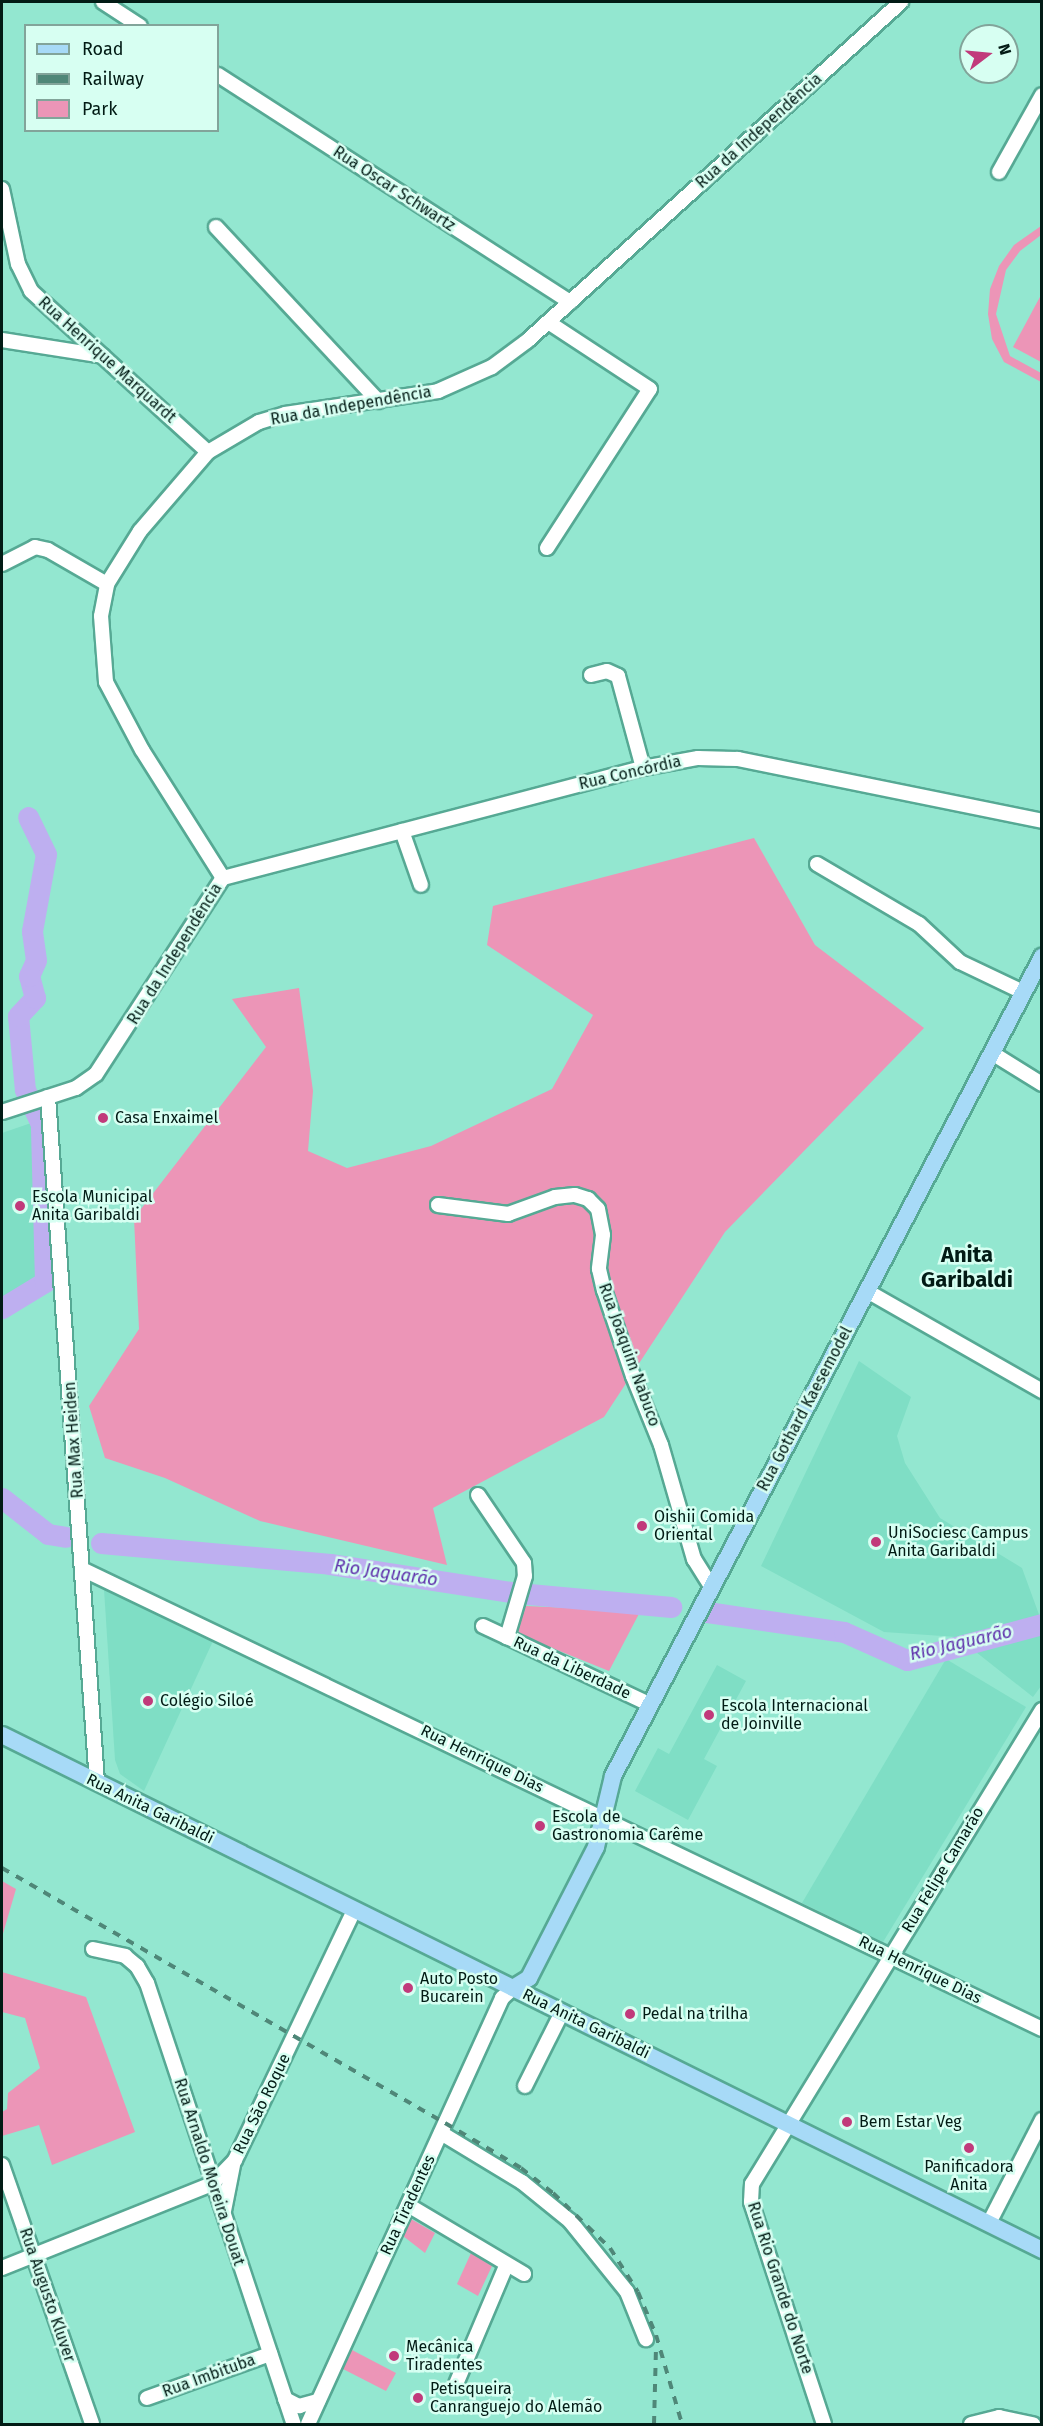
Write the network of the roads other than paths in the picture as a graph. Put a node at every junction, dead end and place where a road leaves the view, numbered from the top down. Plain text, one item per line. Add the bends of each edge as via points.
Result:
1 (103, 2) edge
2 (902, 2) edge
3 (137, 24) edge
4 (219, 76) edge
5 (1041, 95) edge
6 (999, 172) dead end
7 (2, 189) edge
8 (216, 227) dead end
9 (570, 302) junction
10 (548, 322) junction
11 (2, 340) edge
12 (103, 356) junction
13 (378, 401) junction
14 (208, 452) junction
15 (547, 548) dead end
16 (2, 564) edge
17 (107, 584) junction
18 (591, 675) dead end
19 (643, 768) junction
20 (1041, 821) edge
21 (402, 831) junction
22 (817, 864) dead end
23 (224, 878) junction
24 (421, 885) dead end
25 (1041, 957) edge
26 (1023, 992) junction
27 (992, 1053) junction
28 (1041, 1084) edge
29 (42, 1099) junction
30 (7, 1110) edge
31 (438, 1205) dead end
32 (867, 1290) junction
33 (1041, 1391) edge
34 (478, 1496) dead end
35 (84, 1570) junction
36 (712, 1588) junction
37 (483, 1626) dead end
38 (507, 1637) junction
39 (651, 1705) junction
40 (1041, 1710) edge
41 (2, 1735) edge
42 (97, 1782) junction
43 (602, 1817) junction
44 (354, 1911) junction
45 (93, 1949) dead end
46 (891, 1956) junction
47 (513, 1988) junction
48 (562, 2012) junction
49 (1041, 2029) edge
50 (525, 2086) dead end
51 (1041, 2120) edge
52 (788, 2123) junction
53 (441, 2133) junction
54 (235, 2160) junction
55 (2, 2165) edge
56 (212, 2184) junction
57 (408, 2205) junction
58 (224, 2220) junction
59 (989, 2223) junction
60 (1041, 2250) edge
61 (33, 2256) junction
62 (507, 2264) junction
63 (2, 2268) edge
64 (524, 2274) dead end
65 (646, 2339) dead end
66 (270, 2354) junction
67 (456, 2384) dead end
68 (147, 2398) dead end
69 (285, 2399) junction
70 (318, 2401) junction
71 (92, 2424) edge
72 (294, 2424) edge
73 (308, 2424) edge
74 (824, 2424) edge
75 (971, 2424) edge
76 (1033, 2424) edge

1 - 3 street
2 - 9 street, Rua da Independência
4 - 9 street, Rua Oscar Schwartz
5 - 6 street
7 - 12 street, Rua Henrique Marquardt via 18,264 31,291
8 - 13 street
9 - 10 street, Rua da Independência
10 - 13 street, Rua da Independência via 492,367 462,381 438,391
10 - 15 street via 650,389
11 - 12 street
12 - 14 street, Rua Henrique Marquardt
13 - 14 street, Rua da Independência via 285,414 236,433
14 - 17 street, Rua da Independência via 140,531
16 - 17 street via 35,547 48,550
17 - 23 street, Rua da Independência via 101,616 106,682 142,750
18 - 19 street via 607,671 618,676
19 - 20 street, Rua Concórdia via 698,758 738,759
19 - 21 street, Rua Concórdia
21 - 23 street, Rua Concórdia
21 - 24 street
22 - 26 street via 919,924 960,962
23 - 29 street, Rua da Independência via 96,1074 76,1088
25 - 26 main road, Rua Gothard Kaesemodel
26 - 27 main road, Rua Gothard Kaesemodel
27 - 28 street
27 - 32 main road, Rua Gothard Kaesemodel
29 - 30 street, Rua da Independência
29 - 35 street, Rua Max Heiden
31 - 36 street, Rua Joaquim Nabuco via 508,1214 570,1195 588,1199 598,1209 603,1235 599,1269 603,1290 662,1445 694,1559
32 - 33 street
32 - 36 main road, Rua Gothard Kaesemodel
34 - 38 street, Rua da Liberdade via 520,1552 525,1576
35 - 42 street, Rua Max Heiden
35 - 43 street, Rua Henrique Dias
36 - 39 main road, Rua Gothard Kaesemodel
37 - 38 street
38 - 39 street, Rua da Liberdade
39 - 43 main road, Rua Gothard Kaesemodel via 613,1776
40 - 46 street, Rua Felipe Camarão
41 - 42 main road, Rua Anita Garibaldi
42 - 44 main road, Rua Anita Garibaldi
43 - 46 street, Rua Henrique Dias
43 - 47 main road, Rua Gothard Kaesemodel via 596,1847 529,1978
44 - 47 main road, Rua Anita Garibaldi
44 - 54 street, Rua São Roque
45 - 56 street, Rua Arnaldo Moreira Douat via 125,1956 147,1983
46 - 49 street, Rua Henrique Dias
46 - 52 street, Rua Felipe Camarão
47 - 48 main road, Rua Anita Garibaldi
47 - 53 street, Rua Tiradentes via 502,1998
48 - 50 street
48 - 52 main road, Rua Anita Garibaldi
51 - 59 street
52 - 59 main road, Rua Anita Garibaldi
52 - 74 street, Rua Rio Grande do Norte via 757,2172 751,2202
53 - 57 street, Rua Tiradentes
53 - 65 street via 522,2182 570,2221 627,2292
54 - 56 street, Rua São Roque
54 - 58 street
55 - 61 street, Rua Augusto Kluver
56 - 58 street, Rua Arnaldo Moreira Douat
56 - 61 street, Rua São Roque
57 - 62 street
57 - 70 street, Rua Tiradentes
58 - 66 street, Rua Arnaldo Moreira Douat
59 - 60 main road, Rua Anita Garibaldi
61 - 63 street, Rua São Roque
61 - 71 street, Rua Augusto Kluver
62 - 64 street
62 - 67 street
66 - 68 street, Rua Imbituba
66 - 69 street, Rua Arnaldo Moreira Douat
69 - 70 street via 299,2406
69 - 72 street, Rua Arnaldo Moreira Douat
70 - 73 street, Rua Tiradentes
75 - 76 street via 999,2417

